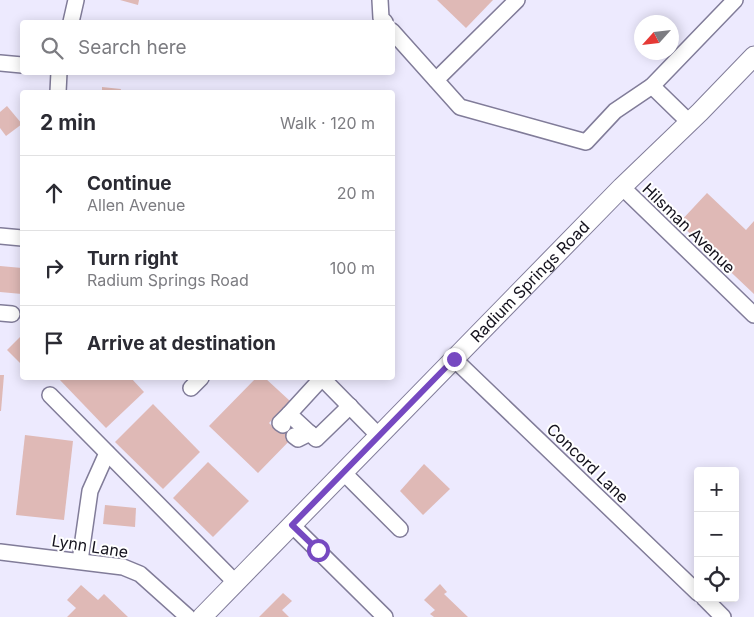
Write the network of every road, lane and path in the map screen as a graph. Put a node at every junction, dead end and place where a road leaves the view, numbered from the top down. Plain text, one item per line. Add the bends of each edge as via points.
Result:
1 (76, 0) edge
2 (380, 0) edge
3 (516, 0) edge
4 (735, 0) edge
5 (71, 20) edge
6 (383, 20) edge
7 (395, 34) edge
8 (754, 56) edge
9 (0, 63) edge
10 (20, 65) edge
11 (59, 75) edge
12 (436, 80) junction
13 (652, 86) junction
14 (58, 90) edge
15 (689, 122) junction
16 (622, 187) junction
17 (0, 236) edge
18 (20, 238) edge
19 (754, 315) edge
20 (454, 359) junction
21 (320, 380) edge
22 (324, 380) edge
23 (50, 395) dead end
24 (350, 406) junction
25 (310, 433) junction
26 (294, 436) dead end
27 (379, 436) junction
28 (107, 453) junction
29 (343, 472) junction
30 (292, 525) junction
31 (400, 529) dead end
32 (0, 552) edge
33 (80, 561) junction
34 (236, 583) junction
35 (694, 589) edge
36 (708, 602) edge
37 (188, 617) edge
38 (202, 617) edge
39 (385, 617) edge
40 (723, 617) edge

1 - 5 street
2 - 6 street
3 - 12 street
4 - 13 street
7 - 12 street
8 - 15 main road, Radium Springs Road
9 - 10 street
11 - 14 street
12 - 13 street via 460,107 586,142 615,111
13 - 15 street
15 - 16 main road, Radium Springs Road
16 - 19 street, Hilsman Avenue
16 - 20 main road, Radium Springs Road
17 - 18 street
20 - 27 main road, Radium Springs Road
20 - 35 street, Concord Lane
21 - 25 street via 286,420
22 - 24 street
23 - 28 street
24 - 25 street via 316,439
24 - 27 street
25 - 26 street via 298,439
27 - 29 main road, Radium Springs Road
28 - 33 street via 90,492
28 - 34 street
29 - 30 main road, Radium Springs Road
29 - 31 street
30 - 34 main road, Radium Springs Road
30 - 39 street
32 - 33 street, Lynn Lane
33 - 37 street, Lynn Lane via 123,567 140,574
34 - 38 main road, Radium Springs Road
36 - 40 street

